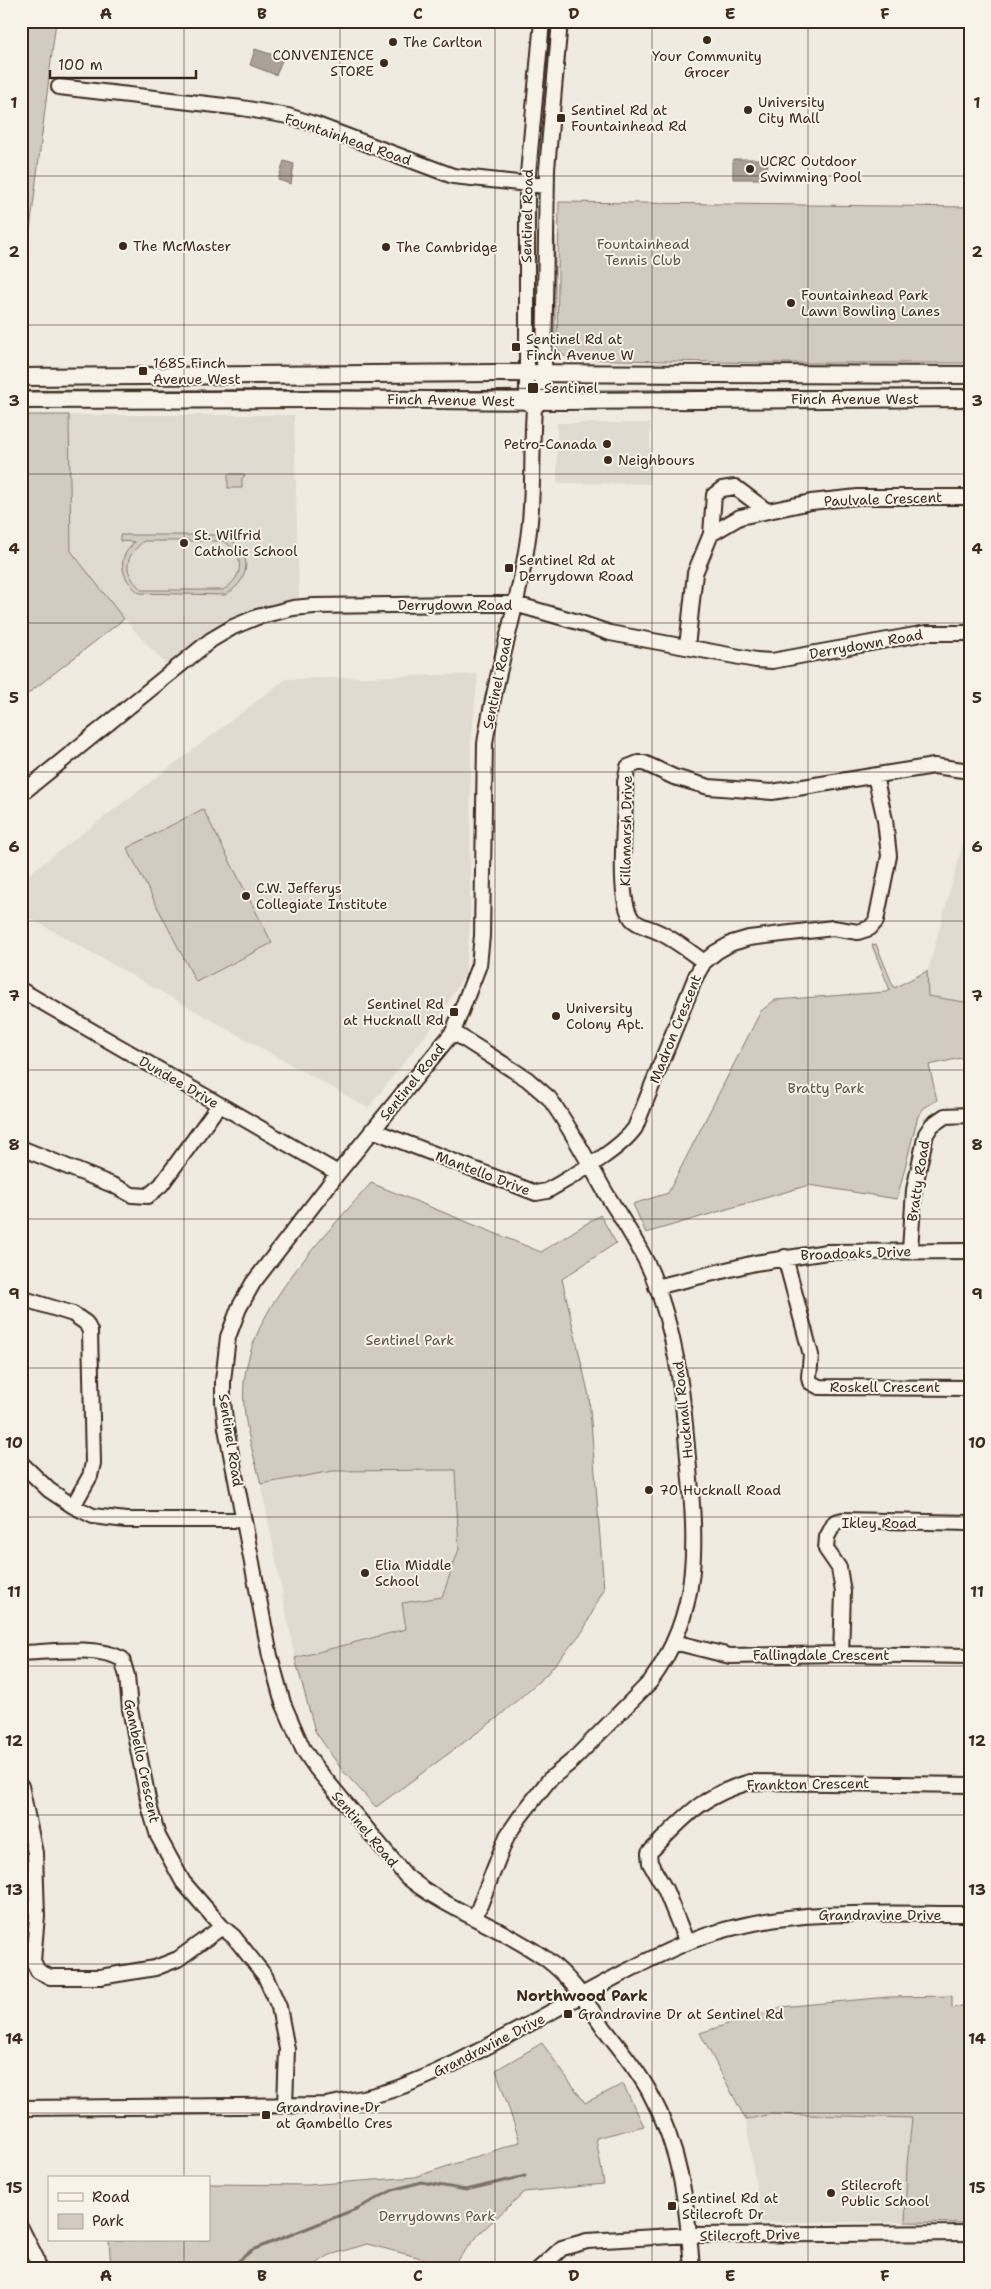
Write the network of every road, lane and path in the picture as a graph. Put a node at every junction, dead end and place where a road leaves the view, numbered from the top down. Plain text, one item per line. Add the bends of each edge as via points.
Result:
1 (542, 21) edge
2 (560, 21) edge
3 (59, 87) dead end
4 (526, 185) junction
5 (546, 186) junction
6 (527, 374) junction
7 (544, 374) junction
8 (970, 375) edge
9 (21, 378) edge
10 (970, 398) edge
11 (21, 400) edge
12 (534, 403) junction
13 (970, 498) edge
14 (767, 511) junction
15 (711, 534) junction
16 (515, 604) junction
17 (970, 633) edge
18 (687, 647) junction
19 (970, 770) edge
20 (875, 776) junction
21 (21, 794) edge
22 (704, 962) junction
23 (21, 990) edge
24 (453, 1032) junction
25 (219, 1105) junction
26 (970, 1115) edge
27 (372, 1130) junction
28 (21, 1148) edge
29 (590, 1164) junction
30 (338, 1173) junction
31 (910, 1250) junction
32 (970, 1251) edge
33 (785, 1257) junction
34 (656, 1287) junction
35 (21, 1298) edge
36 (970, 1388) edge
37 (21, 1463) edge
38 (73, 1506) junction
39 (244, 1520) junction
40 (970, 1523) edge
41 (674, 1642) junction
42 (21, 1653) edge
43 (841, 1654) junction
44 (970, 1656) edge
45 (970, 1785) edge
46 (21, 1786) edge
47 (970, 1914) edge
48 (475, 1918) junction
49 (222, 1927) junction
50 (687, 1943) junction
51 (582, 1996) junction
52 (286, 2105) junction
53 (21, 2108) edge
54 (21, 2228) edge
55 (970, 2233) edge
56 (690, 2235) junction
57 (38, 2268) edge
58 (540, 2268) edge
59 (692, 2268) edge

1 - 4 street, Sentinel Road
2 - 5 street, Sentinel Road
3 - 4 street, Fountainhead Road via 288,116 453,176
4 - 5 street, Fountainhead Road
4 - 6 street, Sentinel Road
5 - 7 street, Sentinel Road
6 - 7 main road, Finch Avenue West
6 - 9 main road, Finch Avenue West
6 - 12 street, Sentinel Road
7 - 8 main road, Finch Avenue West
7 - 12 street, Sentinel Road
10 - 12 main road, Finch Avenue West
11 - 12 main road, Finch Avenue West
12 - 16 street, Sentinel Road via 529,532
13 - 14 street, Paulvale Crescent via 838,498
14 - 15 street, Paulvale Crescent via 740,517
14 - 15 street via 735,487 722,489 714,495
15 - 18 street via 695,573
16 - 18 street, Derrydown Road via 610,633
16 - 21 street, Derrydown Road via 314,606 256,617 211,640
16 - 24 street, Sentinel Road via 485,744 479,965
17 - 18 street, Derrydown Road via 926,633 772,661
19 - 20 street, Killamarsh Drive via 934,766
20 - 22 street, Madron Crescent via 889,856 876,921 870,928 858,932 833,928 749,938 726,946
20 - 22 street, Killamarsh Drive via 772,792 709,787 674,777 644,763 628,767 624,887 632,918
22 - 29 street, Madron Crescent via 635,1128
23 - 25 street, Dundee Drive
24 - 27 street, Sentinel Road
24 - 29 street, Hucknall Road via 543,1091
25 - 28 street via 161,1184 148,1196 124,1192
25 - 30 street, Dundee Drive
26 - 31 street, Bratty Road via 945,1116 926,1134 914,1190
27 - 29 street, Mantello Drive via 536,1193 547,1191
27 - 30 street, Sentinel Road
29 - 34 street, Hucknall Road via 647,1263
30 - 39 street, Sentinel Road via 253,1283 228,1337 223,1402
31 - 32 street, Broadoaks Drive
31 - 33 street, Broadoaks Drive via 827,1252
33 - 34 street, Broadoaks Drive
33 - 36 street, Roskell Crescent via 811,1355 810,1382 819,1386
34 - 41 street, Hucknall Road via 680,1372 695,1524 691,1585
35 - 38 street via 73,1314 81,1318 90,1331 93,1463 90,1476
37 - 38 street via 49,1490
38 - 39 street via 93,1516 126,1520
39 - 48 street, Sentinel Road via 270,1656 283,1704 303,1749 399,1869 418,1886
40 - 43 street, Ikley Road via 835,1522 827,1537 826,1549 838,1568 843,1592
41 - 43 street, Fallingdale Crescent via 730,1656
41 - 48 street, Hucknall Road via 650,1682 550,1780 520,1817 507,1836
42 - 49 street, Gambello Crescent via 94,1651 122,1659 158,1836 183,1882
43 - 44 street, Fallingdale Crescent
45 - 50 street, Frankton Crescent via 750,1782 723,1790 694,1808 649,1853 650,1863 665,1889
46 - 49 street via 35,1853 37,1916 33,1961 38,1971 50,1977 100,1977 155,1968 178,1959
47 - 50 street, Grandravine Drive via 821,1914 730,1929
48 - 51 street, Sentinel Road via 548,1960
49 - 52 street, Gambello Crescent via 265,1976 279,2007 287,2049
50 - 51 street, Grandravine Drive via 617,1975
51 - 52 street, Grandravine Drive via 436,2073 402,2087 326,2105
51 - 56 street, Sentinel Road via 644,2082 666,2125 682,2173
52 - 53 street, Grandravine Drive
54 - 57 street
55 - 56 street, Stilecroft Drive
56 - 58 street, Stilecroft Drive via 587,2241 562,2248
56 - 59 street, Sentinel Road

